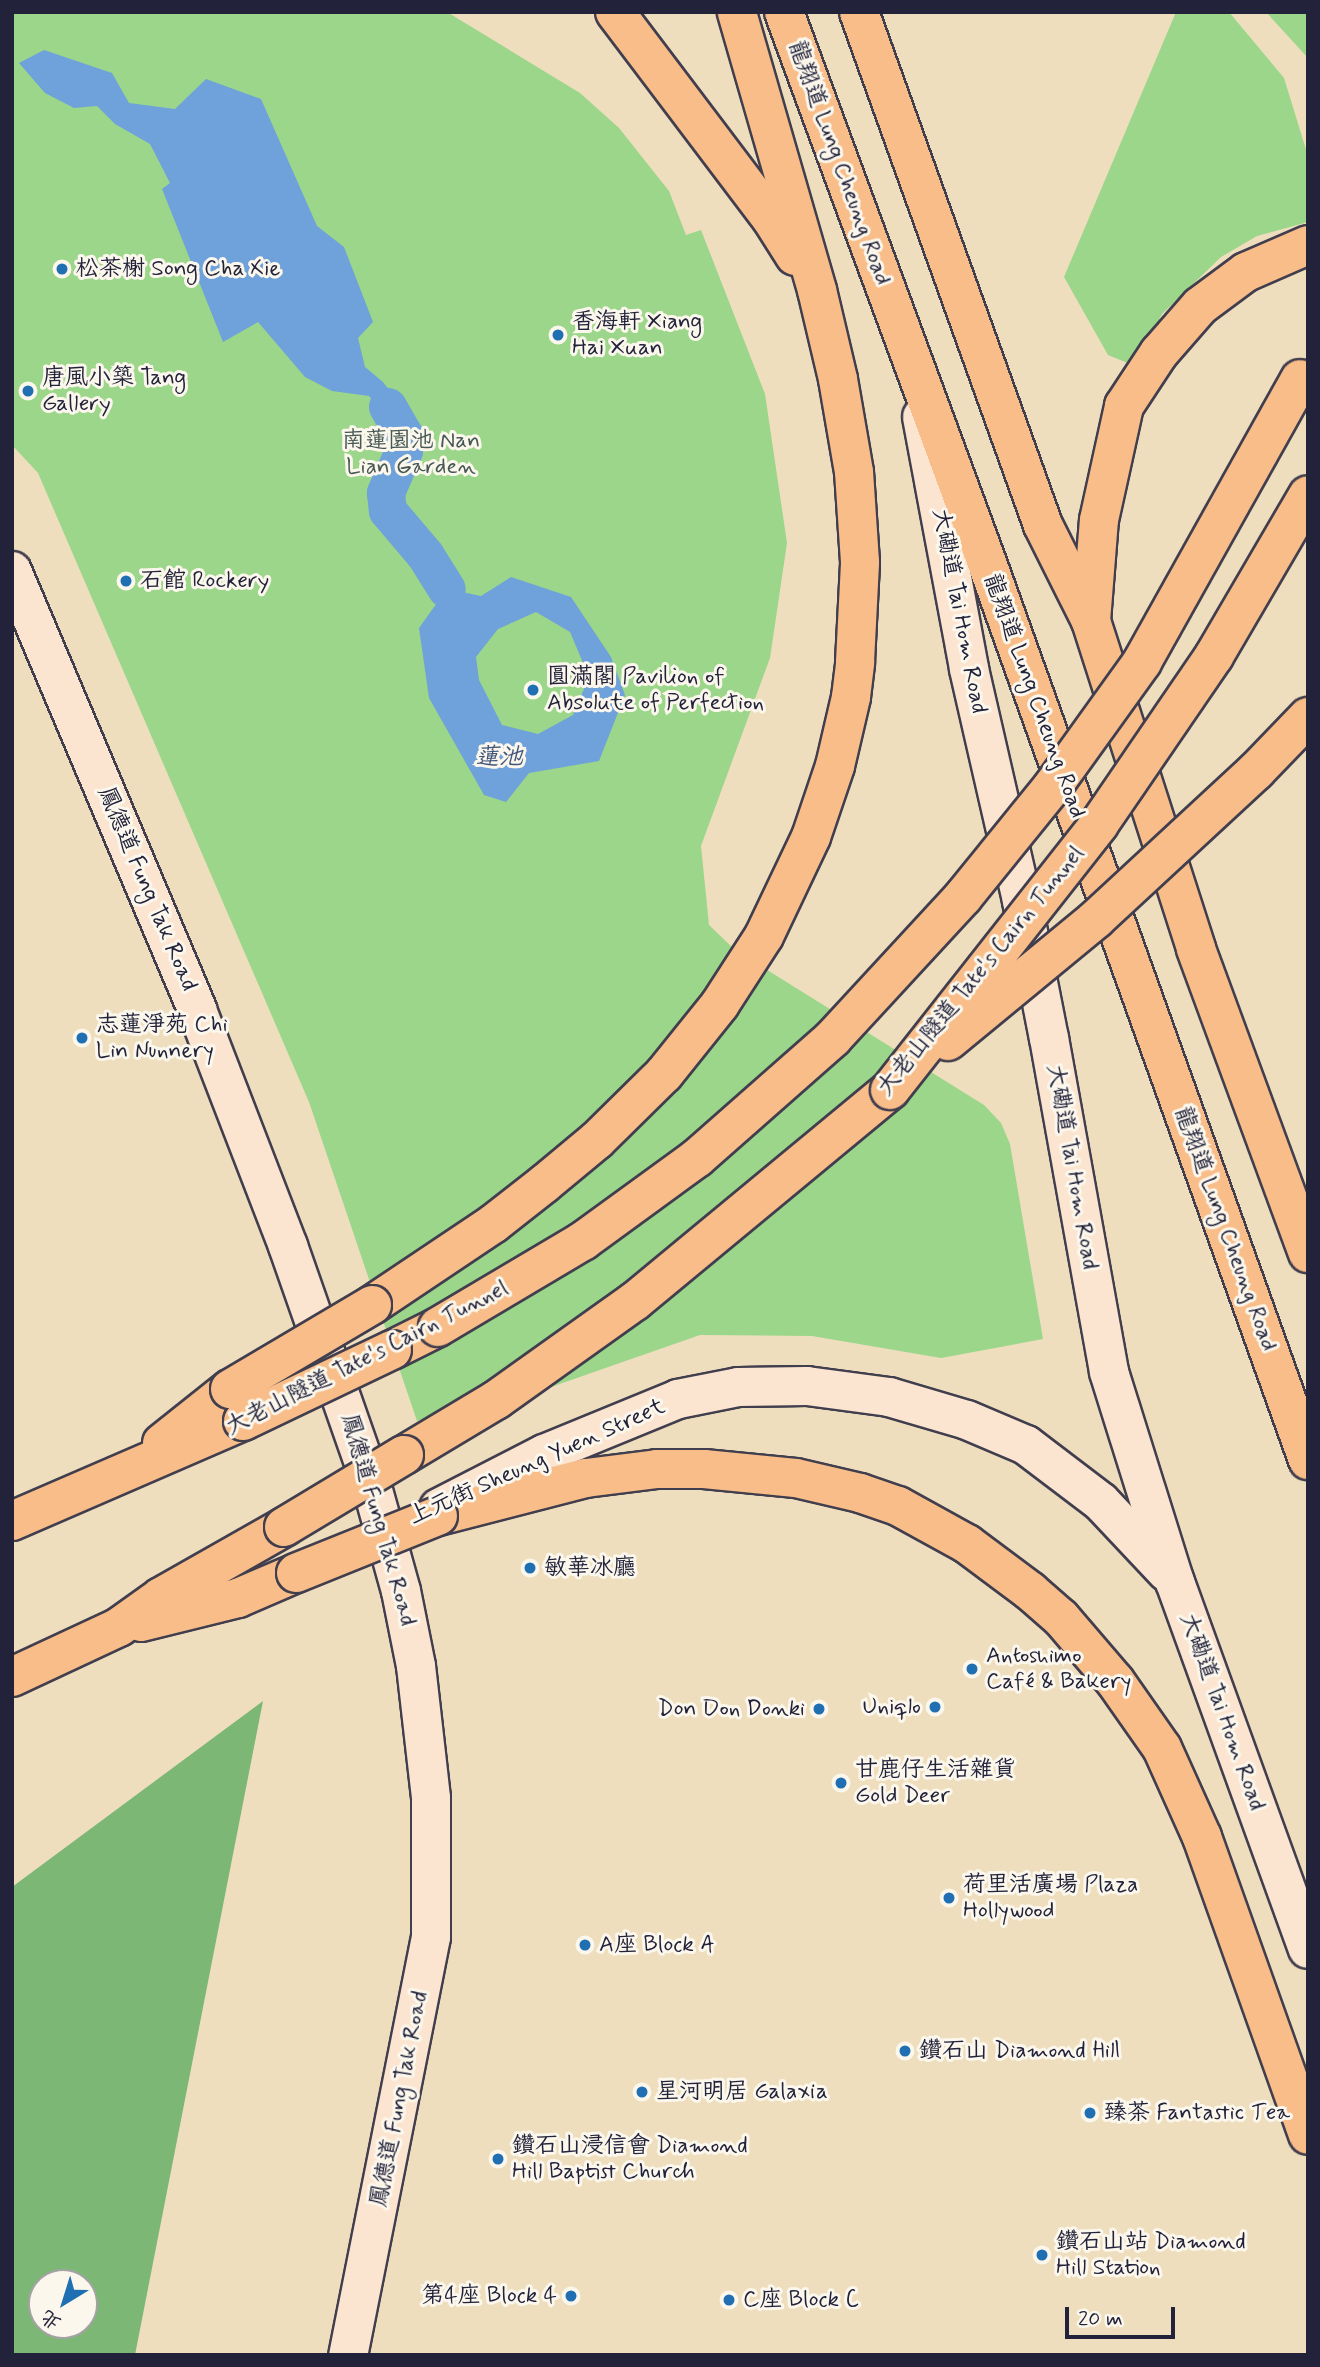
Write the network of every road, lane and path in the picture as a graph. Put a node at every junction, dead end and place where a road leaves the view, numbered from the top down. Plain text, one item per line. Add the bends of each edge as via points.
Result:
1 (615, 12) edge
2 (737, 12) edge
3 (784, 12) edge
4 (859, 12) edge
5 (1308, 245) edge
6 (817, 290) junction
7 (1308, 362) edge
8 (913, 363) junction
9 (1308, 495) edge
10 (12, 571) edge
11 (1091, 621) junction
12 (1308, 717) edge
13 (890, 1090) junction
14 (1308, 1253) edge
15 (236, 1405) junction
16 (1308, 1460) edge
17 (12, 1521) edge
18 (381, 1528) junction
19 (1175, 1582) junction
20 (119, 1627) junction
21 (12, 1677) edge
22 (1308, 1949) edge
23 (1302, 2123) edge
24 (348, 2355) edge

1 - 6 highway via 771,218
2 - 6 highway
3 - 8 highway, 龍翔道 Lung Cheung Road
4 - 11 highway via 1043,525
5 - 11 highway via 1246,272 1200,306 1159,353 1124,406 1099,520
6 - 15 highway, bridge via 854,472 860,562 851,697 824,804 780,905 745,968 691,1042 597,1140 493,1224
7 - 15 highway, 大老山隧道 Tate's Cairn Tunnel, bridge via 1170,617 1110,707 963,897 833,1038 697,1158 583,1241 438,1327
8 - 16 highway, 龍翔道 Lung Cheung Road
8 - 19 main road, 大磡道 Tai Hom Road via 969,669 1046,1025 1109,1372
9 - 13 highway, 大老山隧道 Tate's Cairn Tunnel, bridge via 1214,656 1107,813
10 - 18 main road, 鳳德道 Fung Tak Road via 222,1072 348,1409
11 - 14 highway via 1196,949
12 - 13 highway, bridge via 1096,919
13 - 20 highway, 大老山隧道 Tate's Cairn Tunnel, bridge via 744,1214 496,1401 161,1597
15 - 17 highway via 122,1475
18 - 19 main road, 上元街 Sheung Yuen Street via 433,1511 544,1454 678,1399 738,1387 807,1385 889,1397 967,1420 1026,1445 1101,1502
18 - 24 main road, 鳳德道 Fung Tak Road via 401,1591 416,1666 432,1798 431,1937
19 - 22 main road, 大磡道 Tai Hom Road
20 - 21 highway, 大老山隧道 Tate's Cairn Tunnel
20 - 23 highway, bridge via 238,1598 458,1509 564,1482 657,1469 727,1470 820,1482 877,1498 941,1528 1003,1570 1061,1618 1115,1681 1162,1748 1202,1837

